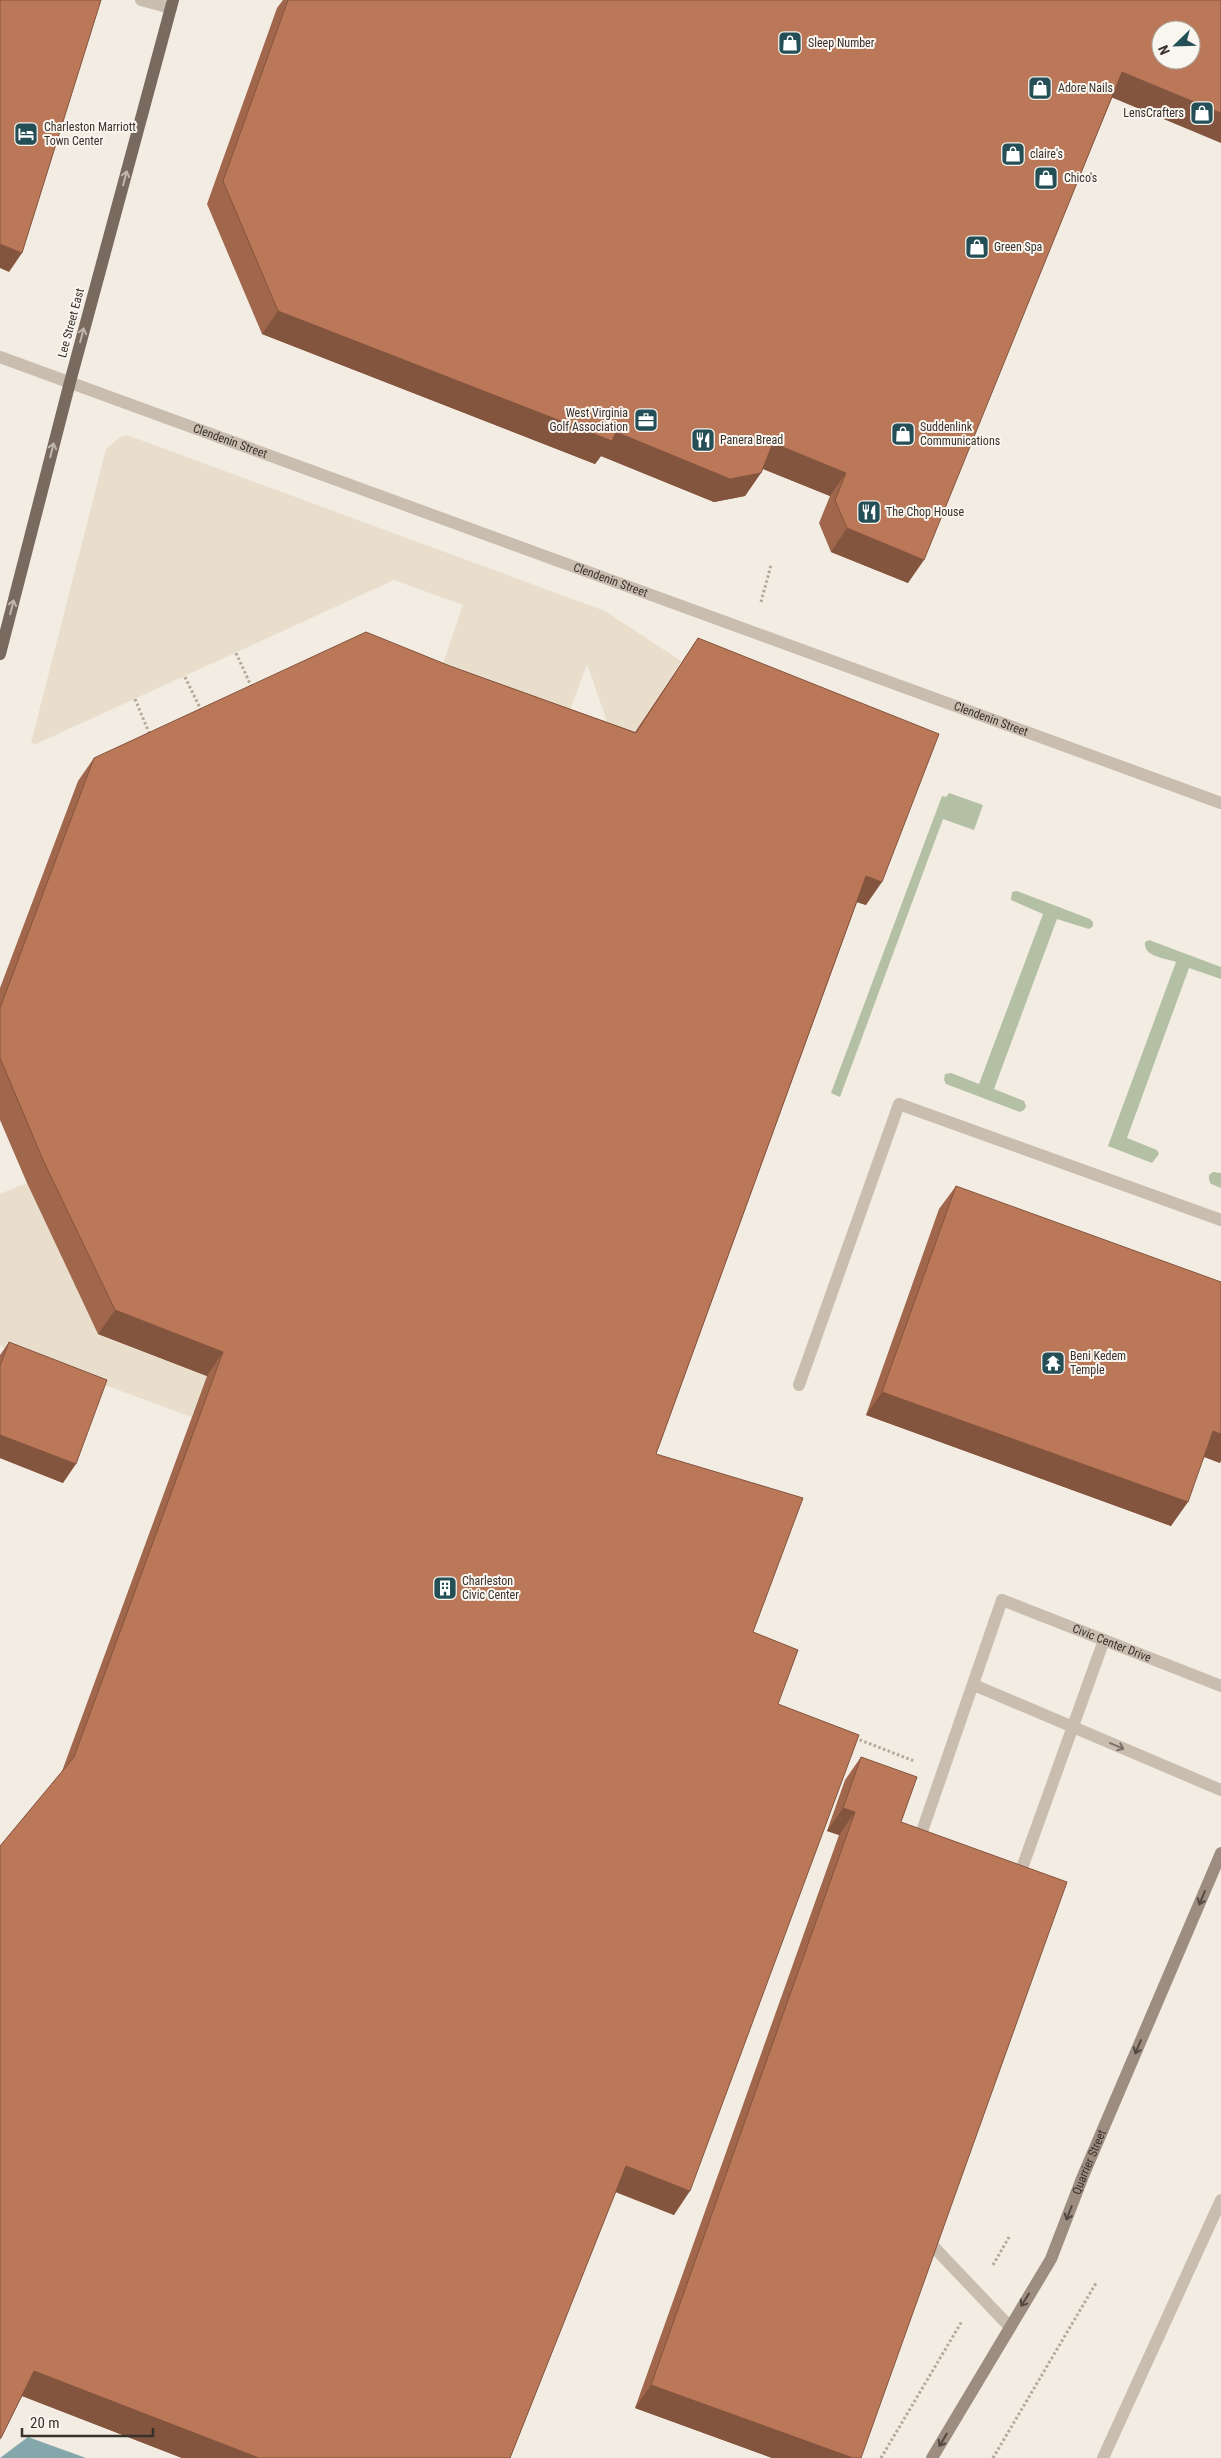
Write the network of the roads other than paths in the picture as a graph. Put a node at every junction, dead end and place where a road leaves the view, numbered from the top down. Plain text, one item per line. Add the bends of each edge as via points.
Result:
1 (141, 0) edge
2 (172, 4) edge
3 (0, 357) edge
4 (70, 382) junction
5 (0, 654) edge
6 (1221, 803) edge
7 (1221, 1220) edge
8 (799, 1385) dead end
9 (1104, 1640) junction
10 (974, 1685) junction
11 (1221, 1686) edge
12 (1073, 1727) junction
13 (1221, 1790) edge
14 (1221, 1853) edge
15 (914, 1856) edge
16 (1013, 1892) edge
17 (1221, 2200) edge
18 (930, 2242) edge
19 (1009, 2326) junction
20 (932, 2458) edge
21 (1103, 2458) edge

1 - 2 street
4 -> 2 main road, Lee Street East
3 - 4 street, Clendenin Street
5 -> 4 main road, Lee Street East
4 - 6 street, Clendenin Street
7 - 8 street via 899,1104
9 - 10 street, Civic Center Drive via 1002,1600
9 - 11 street, Civic Center Drive
9 - 12 street
10 - 12 street
10 - 15 street
12 -> 13 street
12 - 16 street
14 -> 19 main road, Quarrier Street via 1083,2176 1051,2259
17 - 21 street
18 - 19 street
19 -> 20 main road, Quarrier Street

